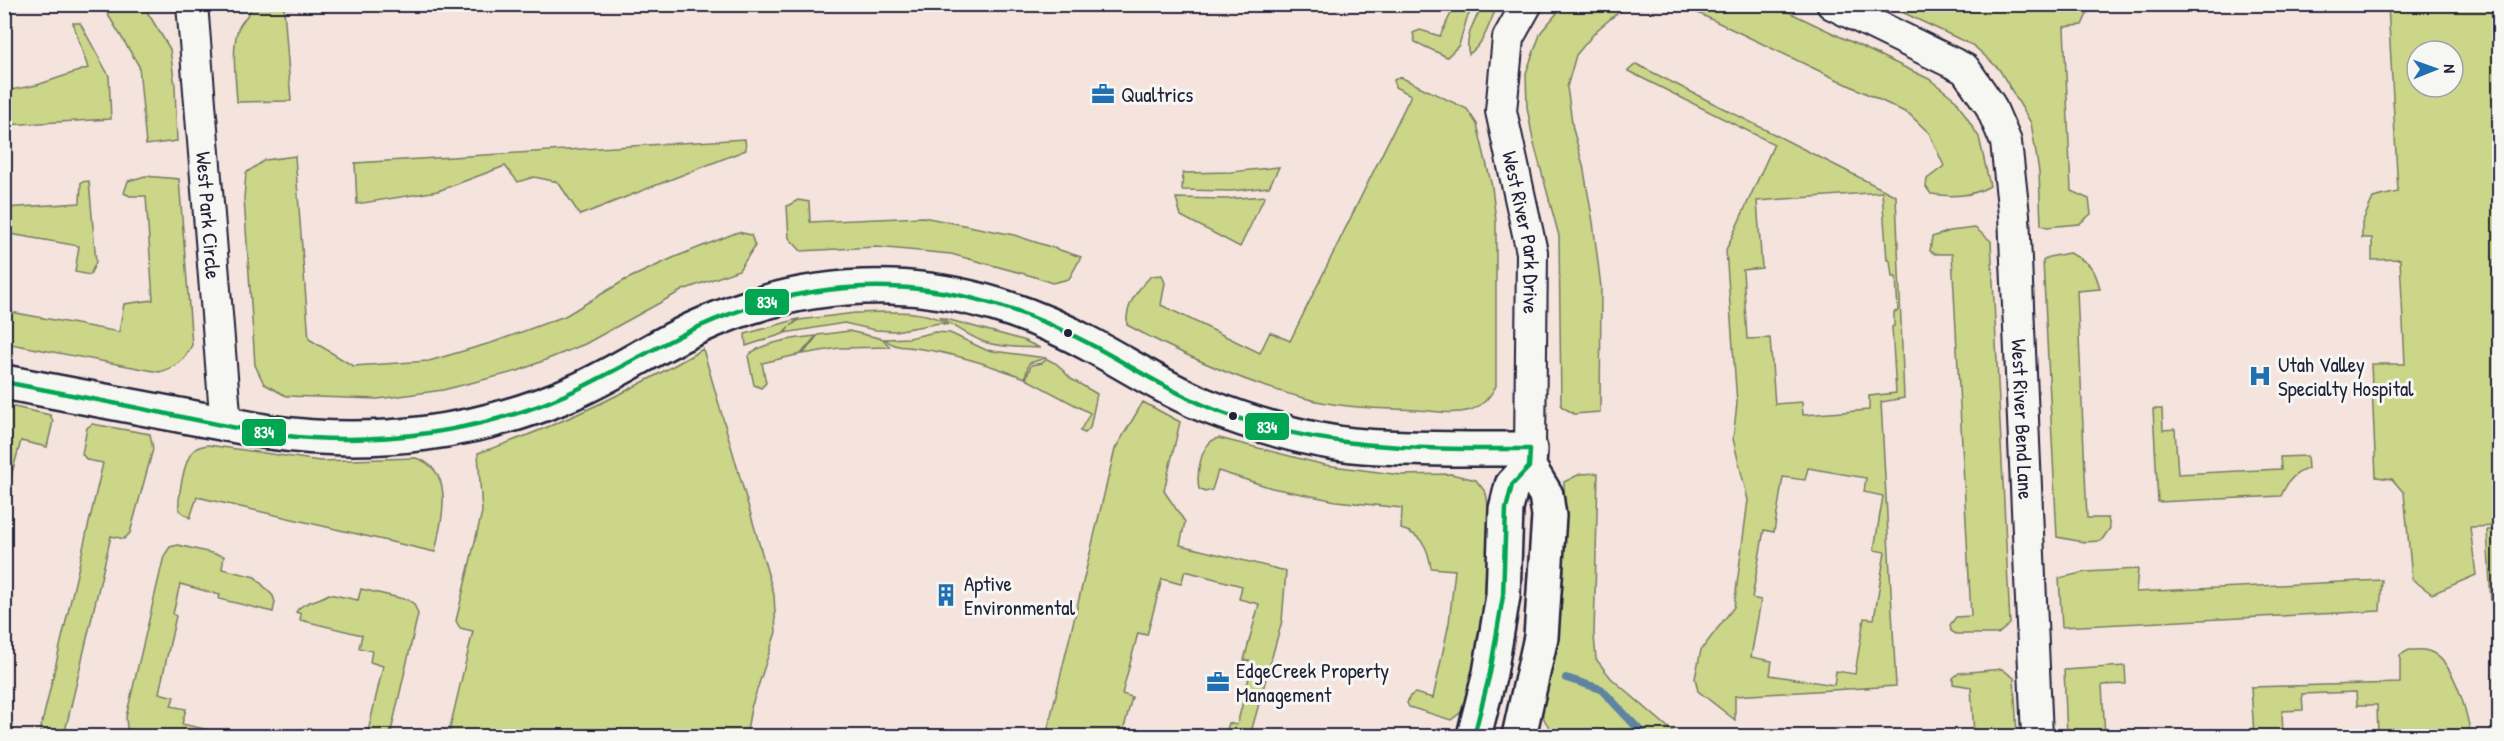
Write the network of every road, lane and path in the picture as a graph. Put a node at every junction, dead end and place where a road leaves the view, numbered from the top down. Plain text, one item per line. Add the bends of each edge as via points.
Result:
1 (192, 4) edge
2 (1527, 4) edge
3 (1832, 4) edge
4 (4, 382) edge
5 (226, 426) junction
6 (1530, 458) junction
7 (1474, 736) edge
8 (1519, 736) edge
9 (2037, 736) edge

1 - 5 street, West Park Circle
2 - 6 street, West River Park Drive via 1508,38 1501,111 1532,252
3 - 9 street, West River Bend Lane via 1965,69 1990,105 2006,142 2014,215
4 - 5 street
5 - 6 street via 336,439 448,430 519,412 572,393 698,327 746,308 796,294 894,287 959,296 1011,309 1073,335 1163,387 1251,422 1363,446
6 - 7 street via 1512,485 1506,509 1503,596
6 - 8 street via 1546,495 1549,516 1541,637

